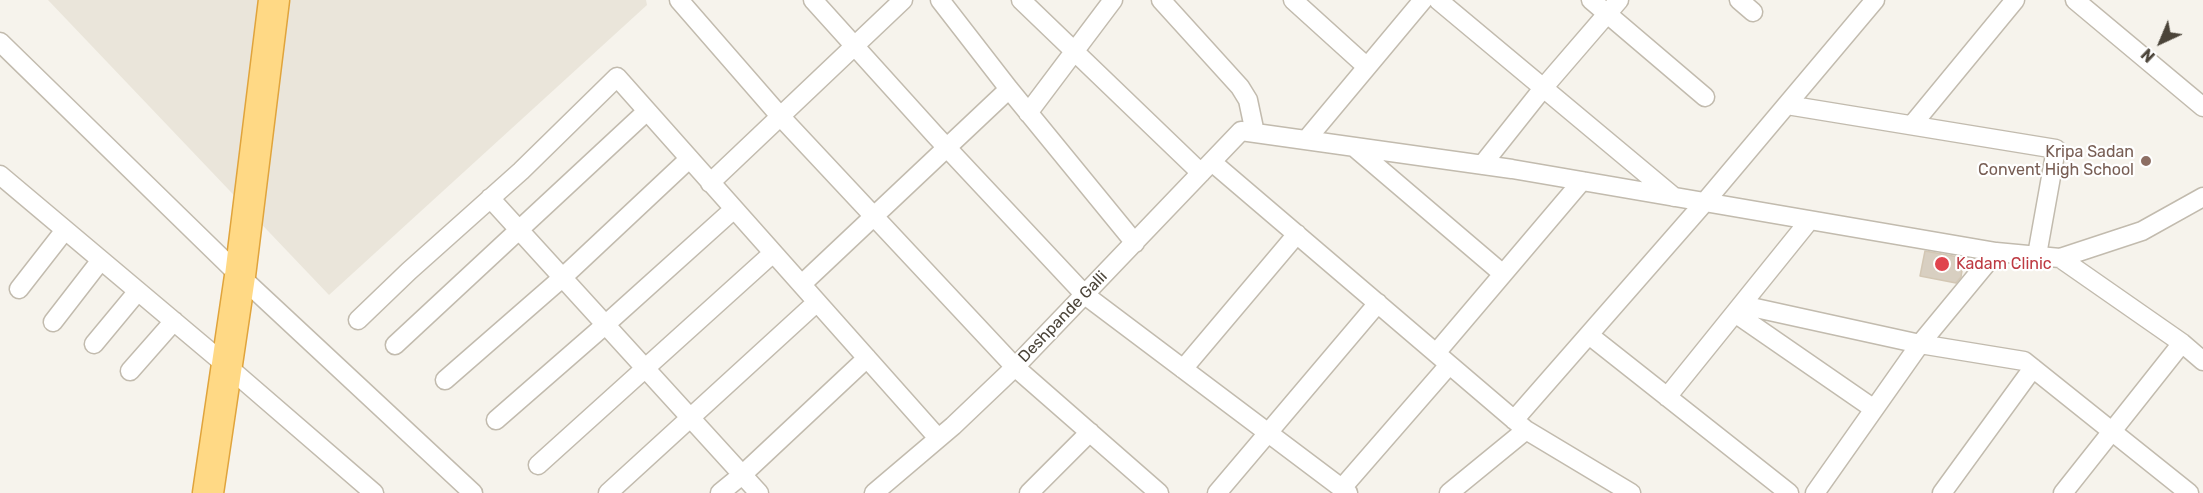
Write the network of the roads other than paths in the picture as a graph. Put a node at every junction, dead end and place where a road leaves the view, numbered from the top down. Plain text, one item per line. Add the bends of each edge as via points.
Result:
1 (274, 0) edge
2 (679, 0) edge
3 (813, 0) edge
4 (903, 0) edge
5 (940, 0) edge
6 (1021, 0) edge
7 (1113, 0) edge
8 (1161, 0) edge
9 (1293, 0) edge
10 (1423, 0) edge
11 (1438, 0) edge
12 (1591, 0) edge
13 (1875, 0) edge
14 (2015, 0) edge
15 (2075, 0) edge
16 (1613, 7) edge
17 (0, 42) edge
18 (855, 46) junction
19 (1075, 51) junction
20 (1367, 67) junction
21 (1544, 87) junction
22 (1009, 89) junction
23 (1705, 97) dead end
24 (1787, 105) junction
25 (2203, 107) edge
26 (647, 111) junction
27 (1028, 113) junction
28 (780, 116) junction
29 (1912, 125) junction
30 (1248, 132) junction
31 (1306, 140) junction
32 (1354, 147) junction
33 (948, 148) junction
34 (689, 159) junction
35 (1482, 165) junction
36 (1207, 167) junction
37 (0, 175) edge
38 (1582, 182) junction
39 (710, 183) junction
40 (2203, 197) edge
41 (490, 198) junction
42 (1674, 198) junction
43 (1704, 202) junction
44 (734, 209) junction
45 (875, 217) junction
46 (1809, 221) junction
47 (65, 230) junction
48 (519, 230) junction
49 (1297, 234) junction
50 (1135, 243) junction
51 (1996, 252) junction
52 (773, 253) junction
53 (2037, 255) junction
54 (2060, 258) junction
55 (101, 260) junction
56 (1503, 274) junction
57 (240, 276) junction
58 (562, 278) junction
59 (802, 284) junction
60 (19, 289) dead end
61 (138, 291) junction
62 (1085, 295) junction
63 (817, 302) junction
64 (1378, 303) junction
65 (1738, 309) junction
66 (358, 320) dead end
67 (174, 321) junction
68 (53, 322) dead end
69 (605, 325) junction
70 (1589, 335) junction
71 (2182, 343) junction
72 (94, 344) dead end
73 (1920, 344) junction
74 (396, 345) dead end
75 (867, 358) junction
76 (1442, 359) junction
77 (2203, 361) edge
78 (227, 366) junction
79 (1015, 367) junction
80 (2033, 368) junction
81 (645, 369) junction
82 (1183, 369) junction
83 (130, 371) dead end
84 (445, 380) dead end
85 (1667, 397) junction
86 (1874, 409) junction
87 (690, 418) junction
88 (496, 420) dead end
89 (1520, 425) junction
90 (2112, 431) junction
91 (1090, 432) junction
92 (1268, 433) junction
93 (938, 438) junction
94 (538, 465) dead end
95 (742, 475) junction
96 (466, 491) edge
97 (1345, 491) edge
98 (1948, 491) edge
99 (2185, 492) edge
100 (208, 493) edge
101 (374, 493) edge
102 (608, 493) edge
103 (720, 493) edge
104 (759, 493) edge
105 (874, 493) edge
106 (1029, 493) edge
107 (1159, 493) edge
108 (1217, 493) edge
109 (1449, 493) edge
110 (1631, 493) edge
111 (1789, 493) edge
112 (1815, 493) edge
113 (2063, 493) edge

1 - 57 highway
2 - 28 street
3 - 18 street
4 - 18 street
5 - 22 street
6 - 19 street
7 - 19 street
8 - 30 street via 1240,87 1248,100
9 - 20 street
10 - 20 street
11 - 21 street
12 - 16 street
13 - 24 street
14 - 29 street
15 - 25 street
16 - 21 street
16 - 23 street
17 - 57 street
18 - 28 street
18 - 33 street
19 - 27 street
19 - 36 street
20 - 31 street
21 - 35 street
21 - 42 street
22 - 27 street
22 - 33 street
24 - 29 street
24 - 43 street
26 - 34 street
26 - 41 street via 617,77
26 - 48 street
27 - 50 street
28 - 39 street
28 - 45 street
29 - 53 street via 2056,149
30 - 31 street
30 - 36 street, Deshpande Galli
31 - 32 street
32 - 35 street
32 - 56 street
33 - 45 street
33 - 62 street
34 - 39 street
34 - 58 street
35 - 38 street
36 - 49 street
36 - 50 street, Deshpande Galli
37 - 47 street
38 - 42 street
38 - 56 street
39 - 44 street
40 - 54 street via 2142,231
41 - 48 street
41 - 66 street
42 - 43 street
43 - 46 street
43 - 70 street
44 - 52 street
44 - 69 street
45 - 59 street
45 - 79 street
46 - 51 street
46 - 65 street
47 - 55 street
47 - 60 street
48 - 58 street
48 - 74 street
49 - 64 street
49 - 82 street
50 - 62 street, Deshpande Galli
51 - 53 street
51 - 73 street
52 - 59 street
52 - 81 street
53 - 54 street
54 - 71 street
55 - 61 street
55 - 68 street
56 - 76 street
57 - 78 highway
57 - 96 street
58 - 69 street
58 - 84 street
59 - 63 street
61 - 67 street
61 - 72 street
62 - 79 street, Deshpande Galli
62 - 82 street
63 - 75 street
63 - 87 street
64 - 76 street
64 - 92 street
65 - 73 street
65 - 85 street
65 - 86 street
67 - 78 street
67 - 83 street
69 - 81 street
69 - 88 street
70 - 85 street
70 - 89 street
71 - 77 street
71 - 90 street
73 - 80 street via 2024,361
73 - 86 street
75 - 93 street
75 - 95 street
76 - 89 street
76 - 97 street
78 - 100 highway
78 - 101 street
79 - 91 street
79 - 93 street, Deshpande Galli
80 - 90 street
80 - 98 street
81 - 87 street
81 - 94 street
82 - 92 street
85 - 111 street
86 - 112 street
87 - 95 street
87 - 102 street
89 - 109 street
89 - 110 street
90 - 99 street
90 - 113 street
91 - 106 street
91 - 107 street
92 - 97 street
92 - 108 street
93 - 105 street, Deshpande Galli
95 - 103 street
95 - 104 street

